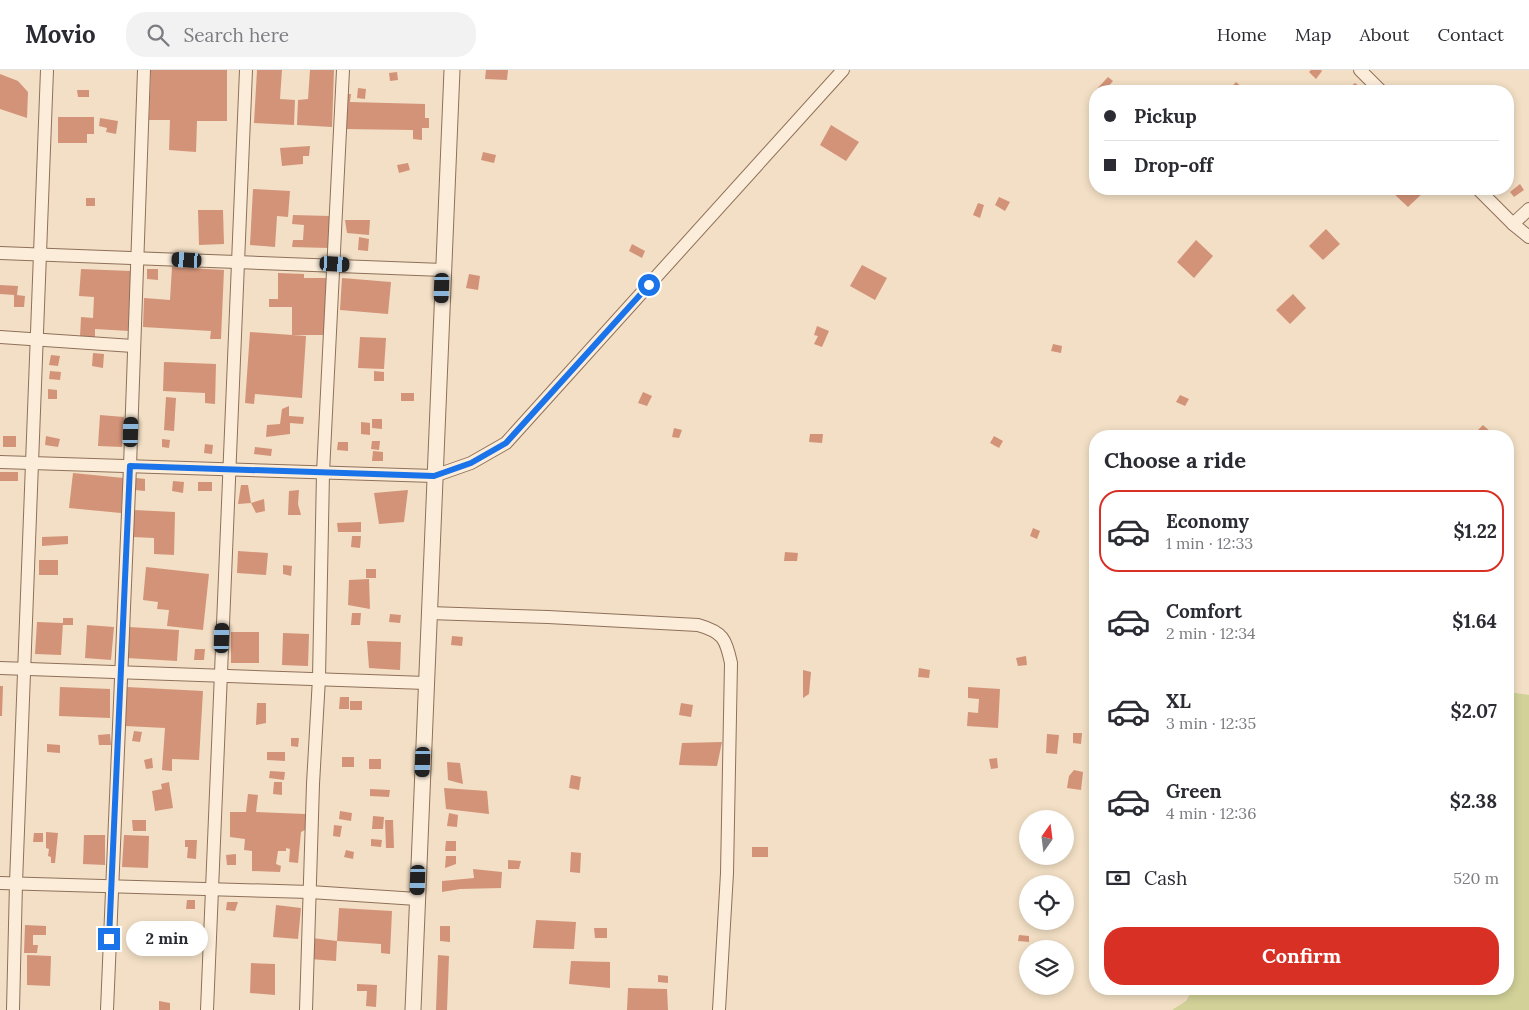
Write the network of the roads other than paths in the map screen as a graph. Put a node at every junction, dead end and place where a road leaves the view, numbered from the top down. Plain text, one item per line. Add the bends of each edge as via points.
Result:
1 (47, 70) edge
2 (144, 70) edge
3 (246, 70) edge
4 (344, 70) edge
5 (452, 70) edge
6 (843, 70) edge
7 (1360, 70) edge
8 (1375, 85) edge
9 (1484, 195) edge
10 (1529, 209) edge
11 (1513, 224) junction
12 (1529, 237) edge
13 (0, 252) edge
14 (40, 254) junction
15 (136, 258) junction
16 (238, 262) junction
17 (335, 264) junction
18 (443, 270) junction
19 (0, 337) edge
20 (37, 339) junction
21 (133, 346) junction
22 (0, 462) edge
23 (32, 463) junction
24 (130, 466) junction
25 (230, 469) junction
26 (323, 473) junction
27 (434, 476) junction
28 (429, 613) junction
29 (0, 668) edge
30 (24, 669) junction
31 (120, 672) junction
32 (221, 676) junction
33 (319, 678) junction
34 (426, 683) junction
35 (0, 883) edge
36 (16, 883) junction
37 (111, 886) junction
38 (212, 889) junction
39 (310, 892) junction
40 (417, 899) junction
41 (13, 1010) edge
42 (107, 1010) edge
43 (207, 1010) edge
44 (306, 1010) edge
45 (412, 1010) edge
46 (720, 1010) edge

1 - 14 street
2 - 15 street
3 - 16 street
4 - 17 street
5 - 18 street
6 - 27 street via 506,443 471,463
7 - 8 street
9 - 11 street
10 - 11 street
11 - 12 street
13 - 14 street
14 - 15 street
14 - 20 street
15 - 16 street
15 - 21 street
16 - 17 street
16 - 25 street
17 - 18 street
17 - 26 street
18 - 27 street
19 - 20 street
20 - 21 street
20 - 23 street
21 - 24 street
22 - 23 street
23 - 24 street
23 - 30 street
24 - 25 street
24 - 31 street
25 - 26 street
25 - 32 street
26 - 27 street
26 - 33 street
27 - 28 street
28 - 34 street
28 - 46 street via 698,625 721,634 727,643 731,663 727,873
29 - 30 street
30 - 31 street
30 - 36 street
31 - 32 street
31 - 37 street
32 - 33 street
32 - 38 street
33 - 34 street
33 - 39 street
34 - 40 street
35 - 36 street
36 - 37 street
36 - 41 street
37 - 38 street
37 - 42 street
38 - 39 street
38 - 43 street
39 - 40 street
39 - 44 street
40 - 45 street

